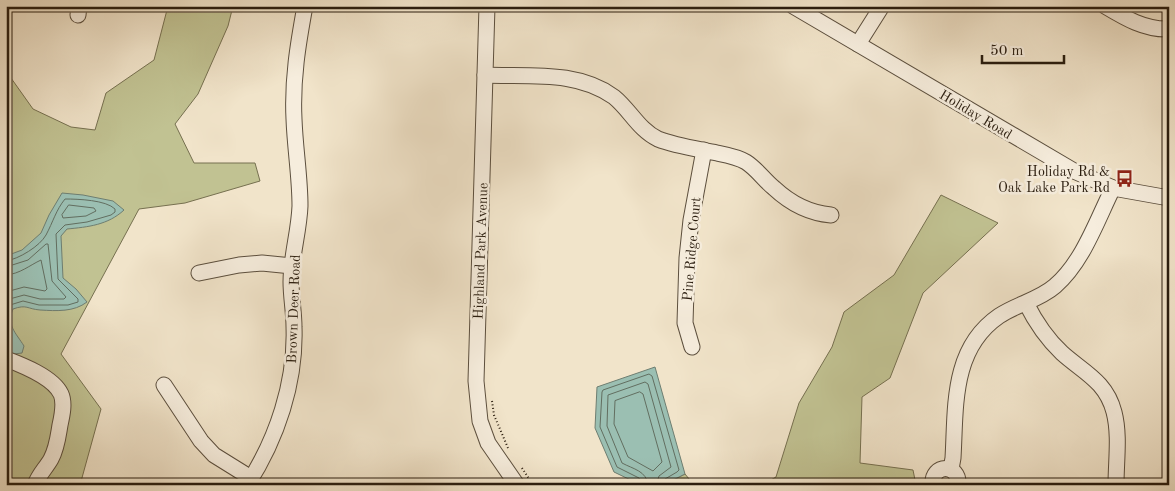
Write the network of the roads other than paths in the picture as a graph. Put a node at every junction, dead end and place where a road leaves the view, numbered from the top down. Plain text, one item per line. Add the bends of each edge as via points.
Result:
1 (306, 6) edge
2 (487, 6) edge
3 (792, 6) edge
4 (882, 6) edge
5 (1105, 6) edge
6 (1169, 29) edge
7 (858, 44) junction
8 (485, 75) junction
9 (704, 150) junction
10 (1113, 188) junction
11 (1169, 198) edge
12 (831, 215) dead end
13 (292, 266) junction
14 (199, 273) dead end
15 (1026, 303) junction
16 (692, 347) dead end
17 (6, 359) edge
18 (164, 385) dead end
19 (950, 469) junction
20 (249, 481) edge
21 (35, 485) edge
22 (517, 485) edge
23 (932, 485) edge
24 (958, 485) edge
25 (1116, 485) edge

1 - 13 street, Brown Deer Road via 295,63 294,119 300,205
2 - 8 street, Highland Park Avenue
3 - 7 street, Holiday Road
4 - 7 street
5 - 6 street via 1132,22
7 - 10 street, Holiday Road via 1047,156
8 - 9 street via 580,80 608,92 644,130 657,138
8 - 22 street, Highland Park Avenue via 476,381 480,421 488,443
9 - 12 street via 745,161 794,203 817,214
9 - 16 street, Pine Ridge Court via 691,220 688,258 685,323
10 - 11 street, Holiday Road
10 - 15 street via 1078,260 1056,286
13 - 14 street via 239,264
13 - 20 street, Brown Deer Road via 294,328 290,381 266,452
15 - 19 street via 997,317 973,342 964,358 957,387
15 - 25 street via 1047,338 1090,374 1108,396 1116,423
17 - 21 street via 48,380 61,394 63,411 57,446
18 - 20 street via 201,441
19 - 23 street via 943,468 936,473
19 - 24 street via 958,477

